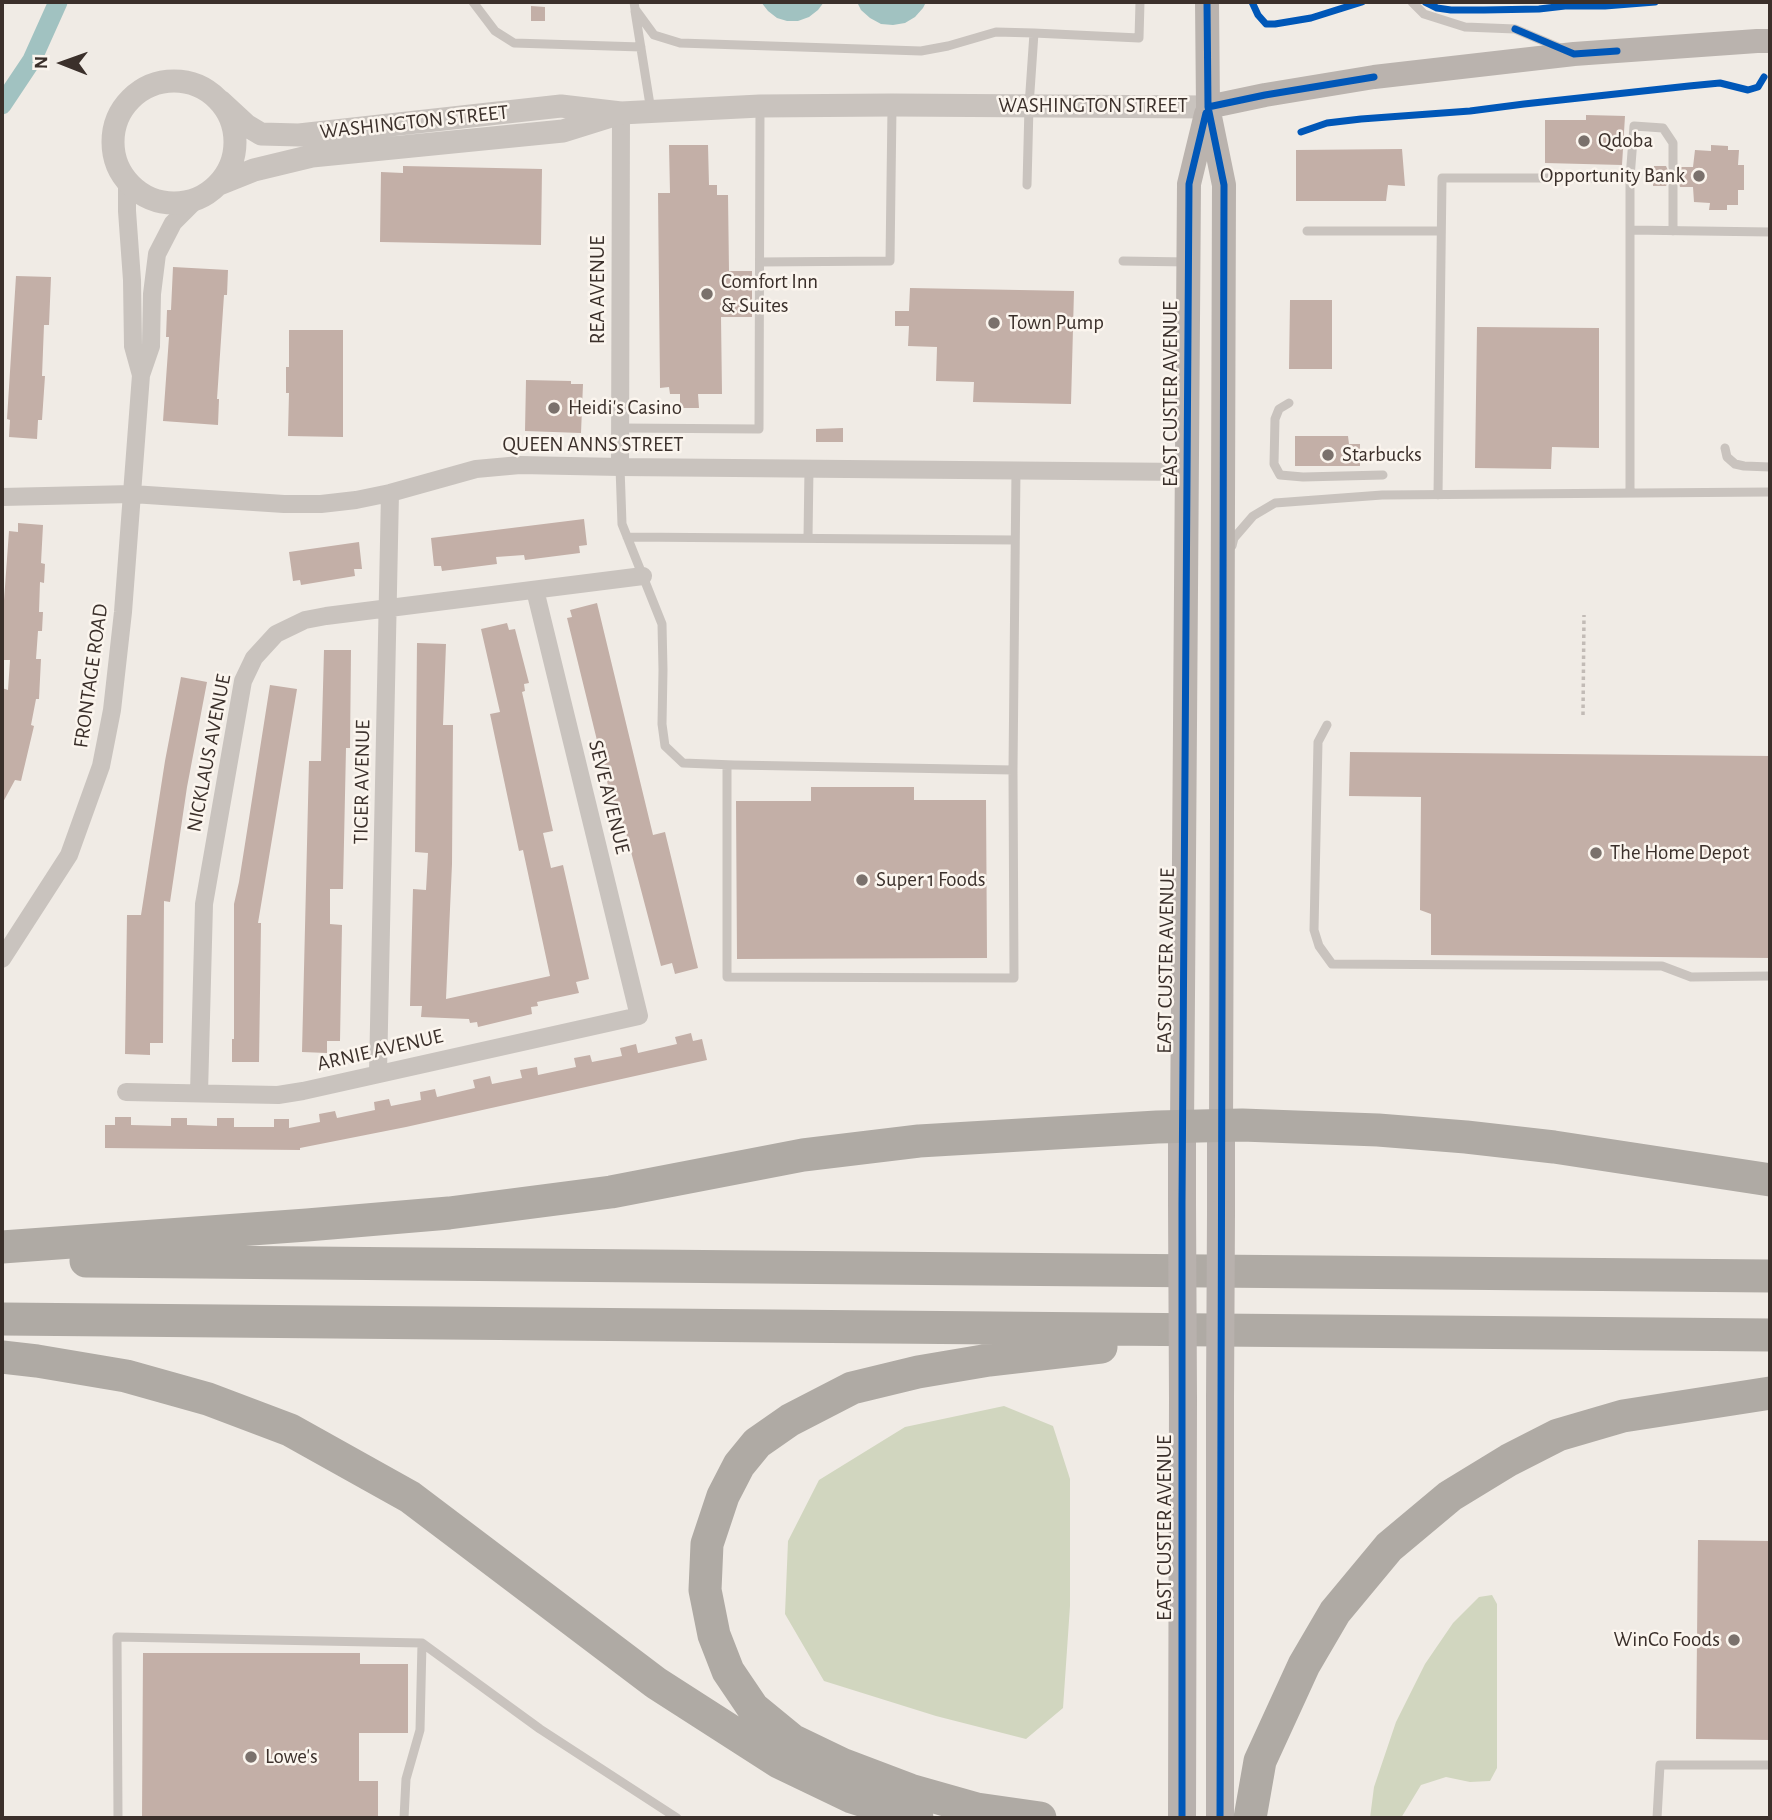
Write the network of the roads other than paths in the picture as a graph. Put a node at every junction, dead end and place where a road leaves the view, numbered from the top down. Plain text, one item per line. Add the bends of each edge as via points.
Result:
1 (473, 2) edge
2 (1140, 2) edge
3 (1206, 2) edge
4 (1412, 2) edge
5 (634, 5) edge
6 (1034, 33) junction
7 (1770, 41) edge
8 (641, 47) junction
9 (1574, 54) junction
10 (220, 101) junction
11 (892, 105) junction
12 (760, 106) junction
13 (1029, 106) junction
14 (1208, 107) junction
15 (651, 111) junction
16 (621, 113) junction
17 (1673, 166) dead end
18 (1630, 178) junction
19 (127, 182) junction
20 (219, 184) junction
21 (1027, 185) dead end
22 (1673, 187) dead end
23 (196, 200) junction
24 (1630, 230) junction
25 (1307, 231) dead end
26 (1441, 231) junction
27 (1673, 231) junction
28 (1770, 232) edge
29 (1123, 261) dead end
30 (760, 262) junction
31 (1189, 262) junction
32 (141, 375) junction
33 (1289, 403) dead end
34 (621, 428) junction
35 (1725, 448) dead end
36 (620, 467) junction
37 (1770, 467) edge
38 (808, 468) junction
39 (1016, 469) junction
40 (1188, 472) junction
41 (1383, 475) dead end
42 (1630, 492) junction
43 (1770, 492) edge
44 (390, 493) junction
45 (132, 494) junction
46 (1438, 495) junction
47 (2, 497) edge
48 (627, 537) junction
49 (808, 538) junction
50 (1015, 540) junction
51 (643, 576) junction
52 (1222, 585) junction
53 (535, 590) junction
54 (389, 608) junction
55 (1327, 725) dead end
56 (727, 765) junction
57 (1013, 770) junction
58 (2, 959) edge
59 (1770, 976) edge
60 (639, 1016) joint
61 (377, 1073) junction
62 (126, 1092) dead end
63 (199, 1093) junction
64 (1221, 1126) junction
65 (1182, 1128) junction
66 (1770, 1180) edge
67 (2, 1247) edge
68 (2, 1260) edge
69 (1770, 1276) edge
70 (2, 1320) edge
71 (1330, 1331) junction
72 (1770, 1335) edge
73 (2, 1357) edge
74 (1770, 1393) edge
75 (422, 1643) junction
76 (1770, 1765) edge
77 (118, 1818) edge
78 (404, 1818) edge
79 (677, 1818) edge
80 (916, 1818) edge
81 (1040, 1818) edge
82 (1182, 1818) edge
83 (1220, 1818) edge
84 (1250, 1818) edge
85 (1657, 1818) edge

1 - 8 lane via 495,32 514,43
2 - 6 lane via 1139,38
3 - 14 main road, EAST CUSTER AVENUE
4 - 9 lane via 1424,14 1465,27 1515,29
5 - 6 lane via 654,35 680,43 921,51 996,32
5 - 8 lane
6 - 13 lane
7 - 9 main road, WASHINGTON STREET
8 - 15 lane
9 - 14 main road, WASHINGTON STREET via 1374,77
10 - 16 street, WASHINGTON STREET via 261,134 287,135 561,106
10 - 19 street via 187,82 150,85 134,96 121,110 114,128 117,166
10 - 20 street via 236,142 231,164
11 - 12 street, WASHINGTON STREET
11 - 13 street, WASHINGTON STREET
11 - 30 lane via 890,261
12 - 15 street, WASHINGTON STREET
12 - 30 lane
13 - 14 street, WASHINGTON STREET
13 - 21 lane
14 - 31 main road, EAST CUSTER AVENUE via 1189,184
14 - 52 main road, EAST CUSTER AVENUE via 1224,185
15 - 16 street, WASHINGTON STREET
16 - 20 street, WASHINGTON STREET via 562,131 312,156
16 - 34 street, REA AVENUE
17 - 18 lane via 1673,143 1663,128 1634,126
18 - 24 lane
18 - 26 lane via 1442,178
19 - 23 street via 159,202
19 - 32 street, FRONTAGE ROAD via 133,346
20 - 23 street
22 - 27 lane
23 - 32 street, FRONTAGE ROAD via 173,223 157,254 151,345
24 - 27 lane
24 - 42 lane
25 - 26 lane
26 - 46 lane
27 - 28 lane
29 - 31 lane
30 - 34 lane via 759,429
31 - 40 main road, EAST CUSTER AVENUE
32 - 45 street, FRONTAGE ROAD
33 - 41 lane via 1279,409 1275,419 1274,464 1280,475
34 - 36 street, REA AVENUE
35 - 37 lane via 1735,464
36 - 38 street, QUEEN ANNS STREET
36 - 44 street, QUEEN ANNS STREET via 476,469
36 - 48 lane via 622,524
38 - 39 street, QUEEN ANNS STREET
38 - 49 lane
39 - 40 street, QUEEN ANNS STREET
39 - 50 lane
40 - 65 main road, EAST CUSTER AVENUE
42 - 43 lane
42 - 46 lane
44 - 45 street, QUEEN ANNS STREET via 321,504
44 - 54 street, TIGER AVENUE
45 - 47 street, QUEEN ANNS STREET
45 - 58 street, FRONTAGE ROAD via 112,710 101,766 69,855
46 - 52 lane via 1275,503 1252,516 1234,538
48 - 49 lane
48 - 51 lane
49 - 50 lane
50 - 57 lane
51 - 53 street, NICKLAUS AVENUE
51 - 56 lane via 662,624 665,746 683,763
52 - 64 main road, EAST CUSTER AVENUE
53 - 54 street, NICKLAUS AVENUE
53 - 60 street, SEVE AVENUE
54 - 61 street, TIGER AVENUE
54 - 63 street, NICKLAUS AVENUE via 304,620 276,635 254,658 243,681 204,904
55 - 59 lane via 1318,742 1314,930 1332,964 1662,967 1691,977
56 - 57 lane
56 - 57 lane via 727,977 1014,978
60 - 61 street, ARNIE AVENUE
61 - 63 street, ARNIE AVENUE via 278,1095
62 - 63 street, ARNIE AVENUE
64 - 65 highway
64 - 66 highway via 1466,1137
64 - 83 main road, EAST CUSTER AVENUE, bridge
65 - 67 highway via 919,1141 803,1154 611,1192 449,1213
65 - 82 main road, EAST CUSTER AVENUE, bridge
68 - 69 highway
70 - 71 highway
71 - 72 highway
71 - 81 highway via 1106,1346 918,1372 852,1388 790,1420 757,1443 739,1465 707,1544 705,1590 713,1635 728,1671 753,1708 792,1740 844,1765 977,1809
73 - 80 highway via 125,1376 208,1399 290,1430 410,1497 656,1683 779,1762 852,1797
74 - 84 highway via 1623,1416 1558,1435 1450,1496 1389,1548 1335,1612 1304,1665 1260,1761
75 - 77 lane via 117,1637
75 - 78 lane via 420,1730 406,1779
75 - 79 lane via 540,1729
76 - 85 lane via 1660,1765

